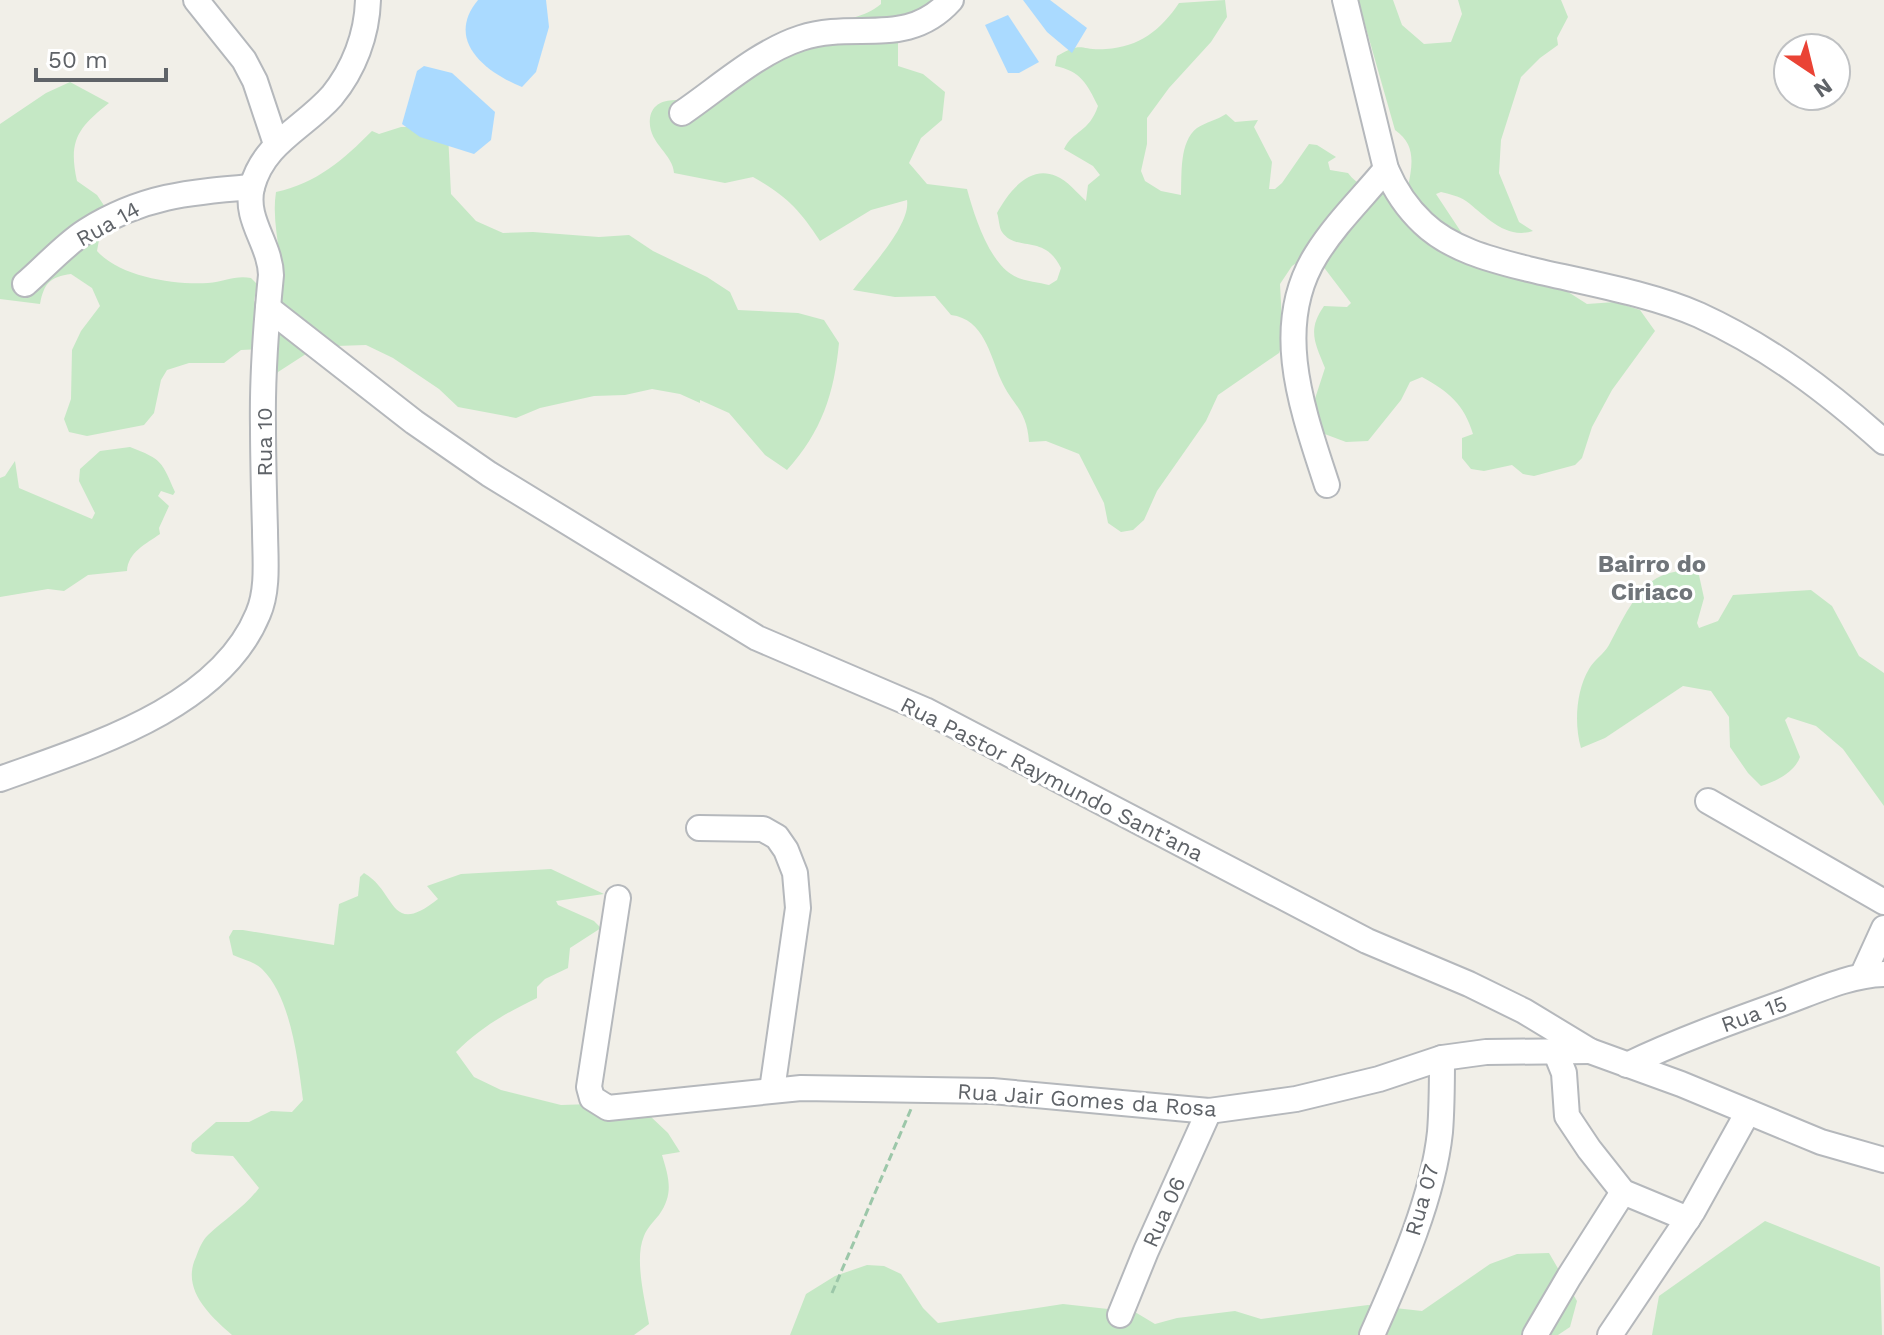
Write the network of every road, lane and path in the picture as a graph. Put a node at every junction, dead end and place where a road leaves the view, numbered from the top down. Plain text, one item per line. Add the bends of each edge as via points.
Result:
1 (196, 0) edge
2 (368, 0) edge
3 (951, 0) edge
4 (1345, 0) edge
5 (682, 113) dead end
6 (276, 144) junction
7 (1386, 169) junction
8 (252, 187) junction
9 (25, 284) dead end
10 (268, 308) junction
11 (1884, 442) edge
12 (1327, 485) dead end
13 (0, 779) edge
14 (1708, 801) dead end
15 (699, 828) dead end
16 (618, 898) dead end
17 (1884, 902) edge
18 (1884, 928) edge
19 (1873, 974) edge
20 (1590, 1051) junction
21 (1556, 1053) junction
22 (1442, 1058) junction
23 (1627, 1065) junction
24 (772, 1090) junction
25 (919, 1090) junction
26 (1209, 1111) junction
27 (1748, 1112) junction
28 (1884, 1160) edge
29 (1623, 1192) junction
30 (1688, 1219) junction
31 (832, 1293) dead end
32 (1120, 1315) dead end
33 (1372, 1335) edge
34 (1535, 1335) edge
35 (1610, 1335) edge

1 - 6 street via 244,60
2 - 6 street via 361,44 350,71 330,98
3 - 5 street via 921,24 902,30 828,32 776,48
4 - 7 street
6 - 8 street
7 - 11 street via 1397,194 1425,225 1460,247 1696,314 1754,342 1807,377
7 - 12 street via 1317,253 1304,278 1298,308 1292,341 1295,376
8 - 9 street, Rua 14 via 189,191 133,206 84,232
8 - 10 street, Rua 10 via 250,208 270,263
10 - 13 street, Rua 10 via 263,423 266,572 260,611 245,639 179,702 122,734
10 - 20 street, Rua Pastor Raymundo Sant’ana via 489,474 757,638 925,710 1367,941 1524,1011
14 - 17 street
15 - 24 street via 763,829 777,837 795,873 798,908
16 - 24 street, Rua Jair Gomes da Rosa via 589,1087 592,1098 608,1108
18 - 19 street
19 - 23 street, Rua 15 via 1695,1035
20 - 21 street, Rua Jair Gomes da Rosa
20 - 23 street, Rua Pastor Raymundo Sant’ana
21 - 22 street, Rua Jair Gomes da Rosa via 1486,1052
21 - 29 street via 1564,1073 1567,1116
22 - 26 street, Rua Jair Gomes da Rosa via 1296,1099
22 - 33 street, Rua 07 via 1440,1134 1432,1170 1417,1225
23 - 27 street, Rua Pastor Raymundo Sant’ana
24 - 25 street, Rua Jair Gomes da Rosa
25 - 26 street, Rua Jair Gomes da Rosa via 992,1091
25 - 31 path
26 - 32 street, Rua 06
27 - 28 street, Rua Pastor Raymundo Sant’ana
27 - 30 street
29 - 30 street
29 - 34 street
30 - 35 street

